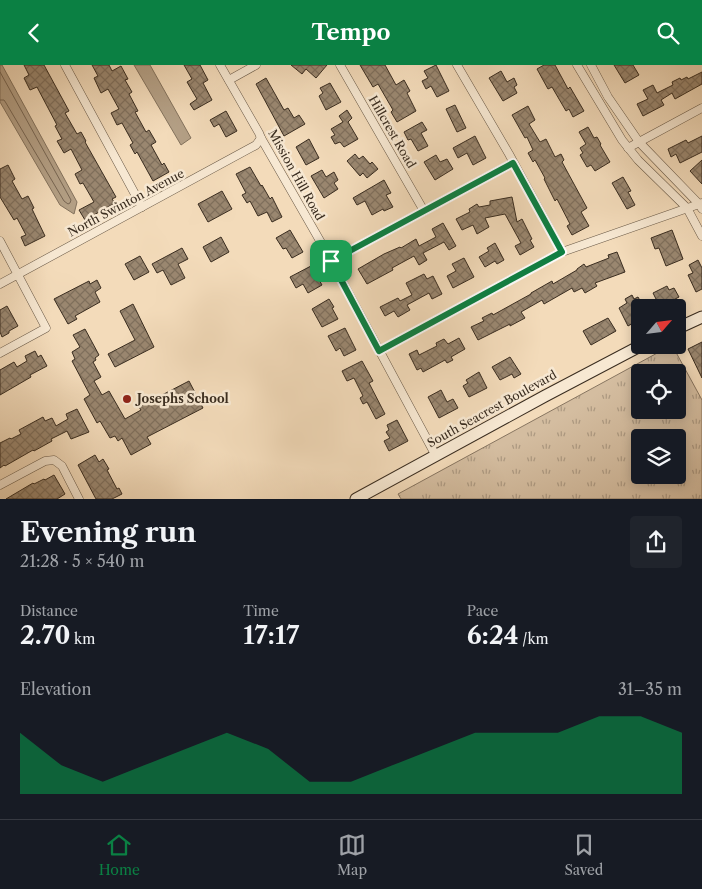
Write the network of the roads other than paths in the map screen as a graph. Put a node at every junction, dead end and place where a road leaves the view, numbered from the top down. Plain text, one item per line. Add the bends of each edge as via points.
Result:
1 (65, 65) edge
2 (220, 65) edge
3 (256, 65) edge
4 (340, 65) edge
5 (457, 65) edge
6 (577, 65) edge
7 (590, 65) edge
8 (229, 80) junction
9 (702, 108) edge
10 (260, 138) junction
11 (639, 142) junction
12 (628, 148) junction
13 (513, 163) junction
14 (701, 206) edge
15 (142, 207) junction
16 (688, 208) junction
17 (424, 211) junction
18 (702, 236) edge
19 (0, 241) edge
20 (562, 252) junction
21 (331, 261) junction
22 (18, 274) junction
23 (0, 284) edge
24 (702, 317) edge
25 (686, 324) edge
26 (379, 351) junction
27 (631, 351) edge
28 (0, 353) edge
29 (436, 456) junction
30 (0, 485) edge
31 (79, 499) edge
32 (356, 499) edge

1 - 15 street
2 - 8 street, Mission Hill Road
3 - 8 street
4 - 17 street, Hillcrest Road
5 - 13 street
6 - 12 street
7 - 11 street
8 - 10 street, Mission Hill Road
9 - 11 street
10 - 15 street, North Swinton Avenue via 256,145
10 - 21 street, Mission Hill Road
11 - 12 street
11 - 14 street
12 - 16 street
13 - 17 street
13 - 20 street
14 - 16 street
15 - 22 street, North Swinton Avenue
16 - 18 street
16 - 20 street
17 - 21 street
19 - 22 street
20 - 26 street
21 - 26 street, Mission Hill Road
22 - 23 street, North Swinton Avenue
22 - 28 street via 46,328
24 - 25 street
26 - 29 street, Mission Hill Road
27 - 29 street, South Seacrest Boulevard
29 - 32 street, South Seacrest Boulevard
30 - 31 street via 45,461 54,460 62,466

